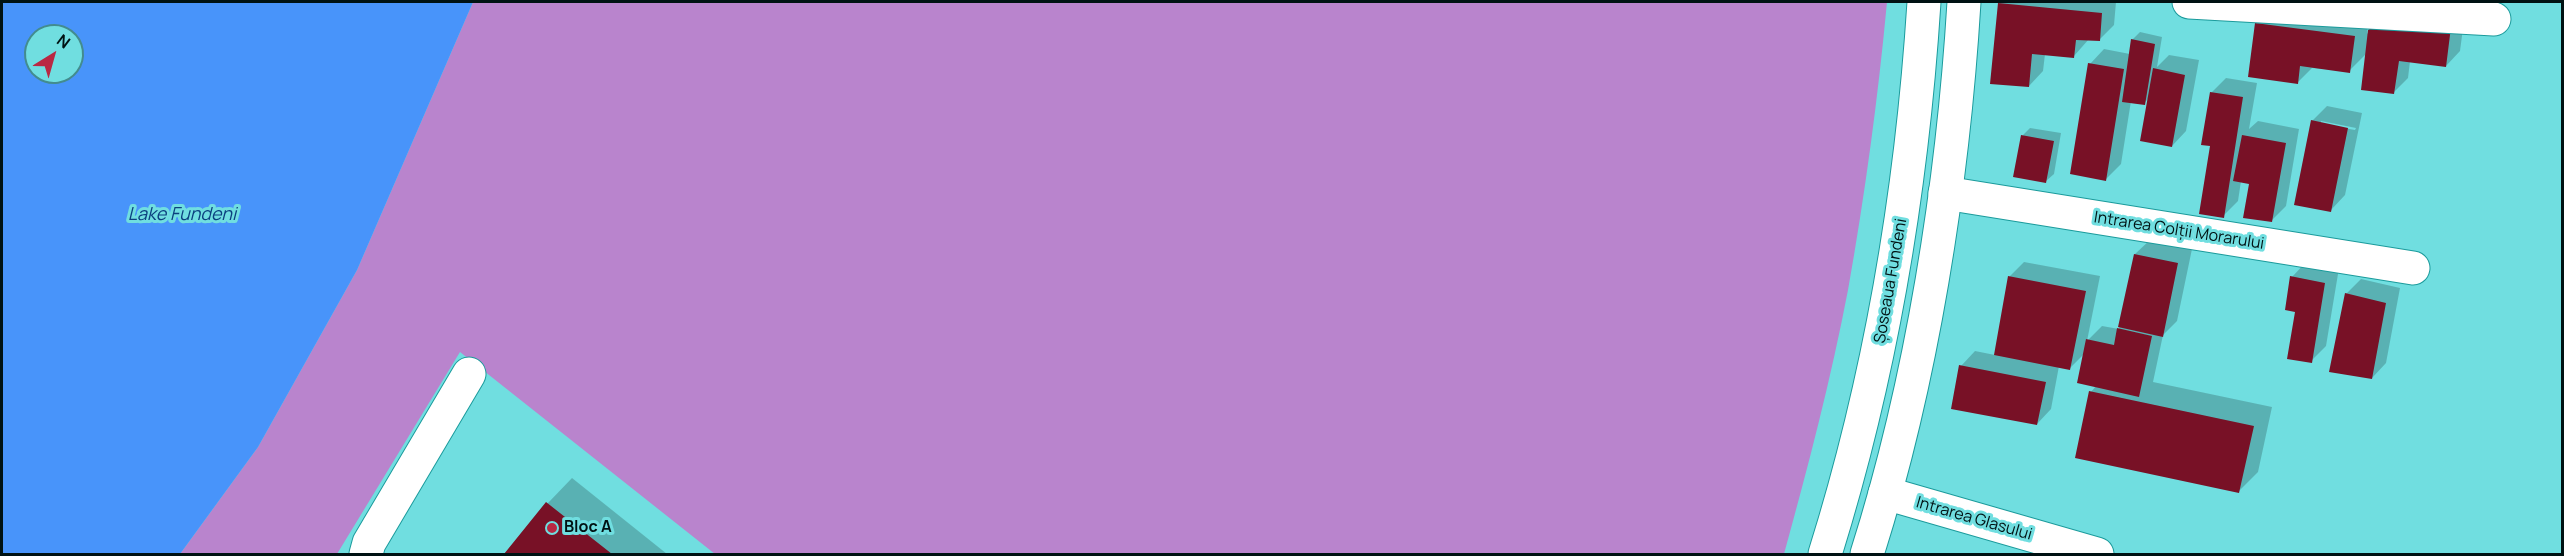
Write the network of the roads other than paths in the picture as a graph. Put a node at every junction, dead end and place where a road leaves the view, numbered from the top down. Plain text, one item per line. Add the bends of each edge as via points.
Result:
1 (1924, 2) edge
2 (1964, 2) edge
3 (2189, 2) edge
4 (2494, 19) dead end
5 (1945, 193) junction
6 (2413, 268) dead end
7 (469, 374) dead end
8 (1885, 493) junction
9 (366, 555) edge
10 (1826, 555) edge
11 (1867, 555) edge
12 (2097, 555) edge

1 - 10 street, Șoseaua Fundeni via 1916,115 1897,250 1857,448
2 - 5 street
3 - 4 street
5 - 6 street, Intrarea Colții Morarului
5 - 8 street via 1905,411
7 - 9 street via 369,543
8 - 11 street
8 - 12 street, Intrarea Glasului

